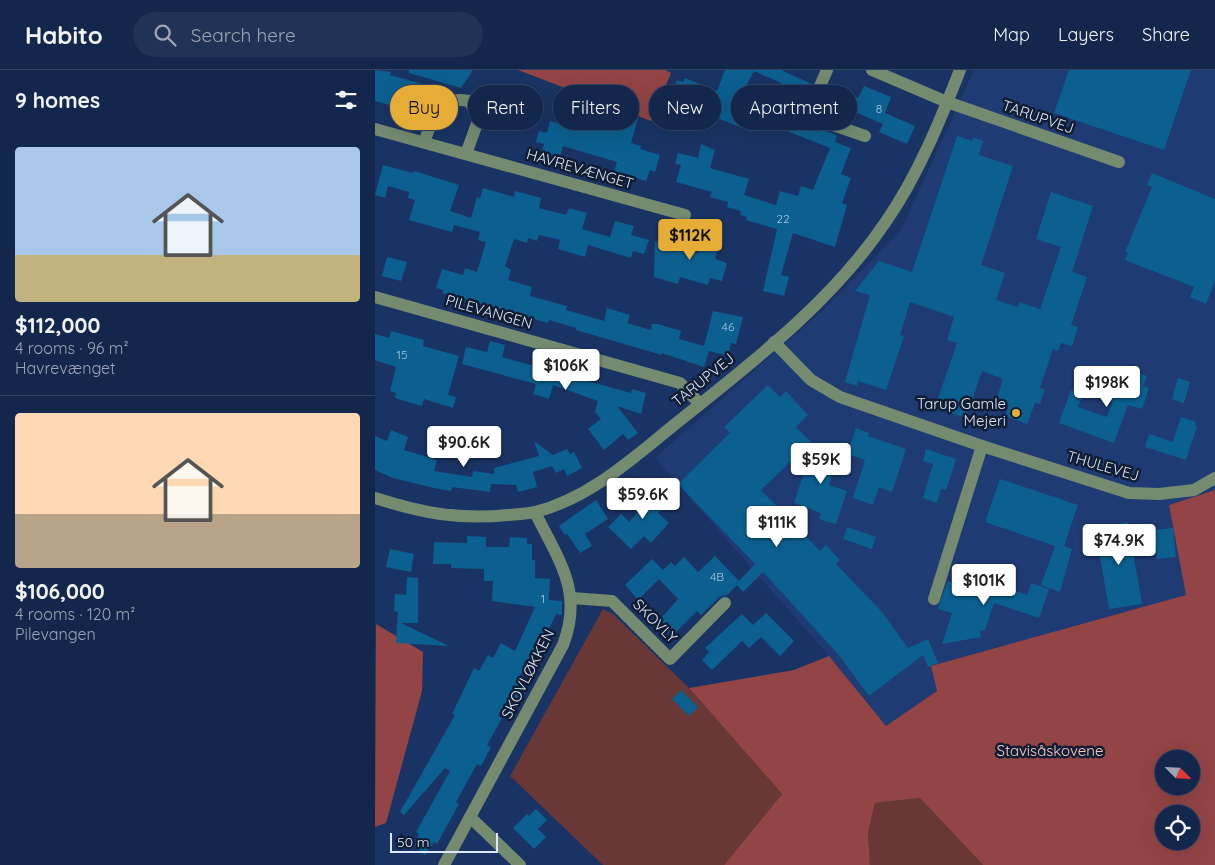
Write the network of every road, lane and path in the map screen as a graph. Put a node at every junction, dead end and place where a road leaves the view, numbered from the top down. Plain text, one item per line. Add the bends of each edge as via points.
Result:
1 (827, 70) edge
2 (872, 70) edge
3 (960, 70) edge
4 (820, 85) edge
5 (947, 102) junction
6 (375, 129) edge
7 (848, 130) edge
8 (865, 136) dead end
9 (424, 142) junction
10 (466, 154) junction
11 (1119, 162) dead end
12 (685, 215) dead end
13 (375, 297) edge
14 (774, 342) junction
15 (701, 404) junction
16 (982, 446) junction
17 (1215, 478) edge
18 (375, 498) edge
19 (535, 512) junction
20 (572, 598) junction
21 (934, 599) dead end
22 (725, 603) dead end
23 (471, 817) junction
24 (444, 865) edge
25 (519, 865) edge

1 - 4 street
2 - 5 street
3 - 5 street, TARUPVEJ
5 - 11 street, TARUPVEJ
5 - 14 street, TARUPVEJ via 888,220 817,306
6 - 9 street, HAVREVÆNGET
7 - 8 street
9 - 10 street, HAVREVÆNGET
9 - 10 street via 440,106 453,98 469,101 479,118
10 - 12 street, HAVREVÆNGET
13 - 15 street, PILEVANGEN via 680,383
14 - 15 street, TARUPVEJ
14 - 16 street, THULEVEJ via 811,380 840,397
15 - 19 street, TARUPVEJ via 591,488
16 - 17 street, THULEVEJ via 1129,493 1194,490
16 - 21 street
18 - 19 street, TARUPVEJ via 431,513 473,518
19 - 20 street, SKOVLØKKEN
20 - 22 street, SKOVLY via 612,601 670,659
20 - 23 street, SKOVLØKKEN via 571,625 563,645
23 - 24 street, SKOVLØKKEN
23 - 25 street

